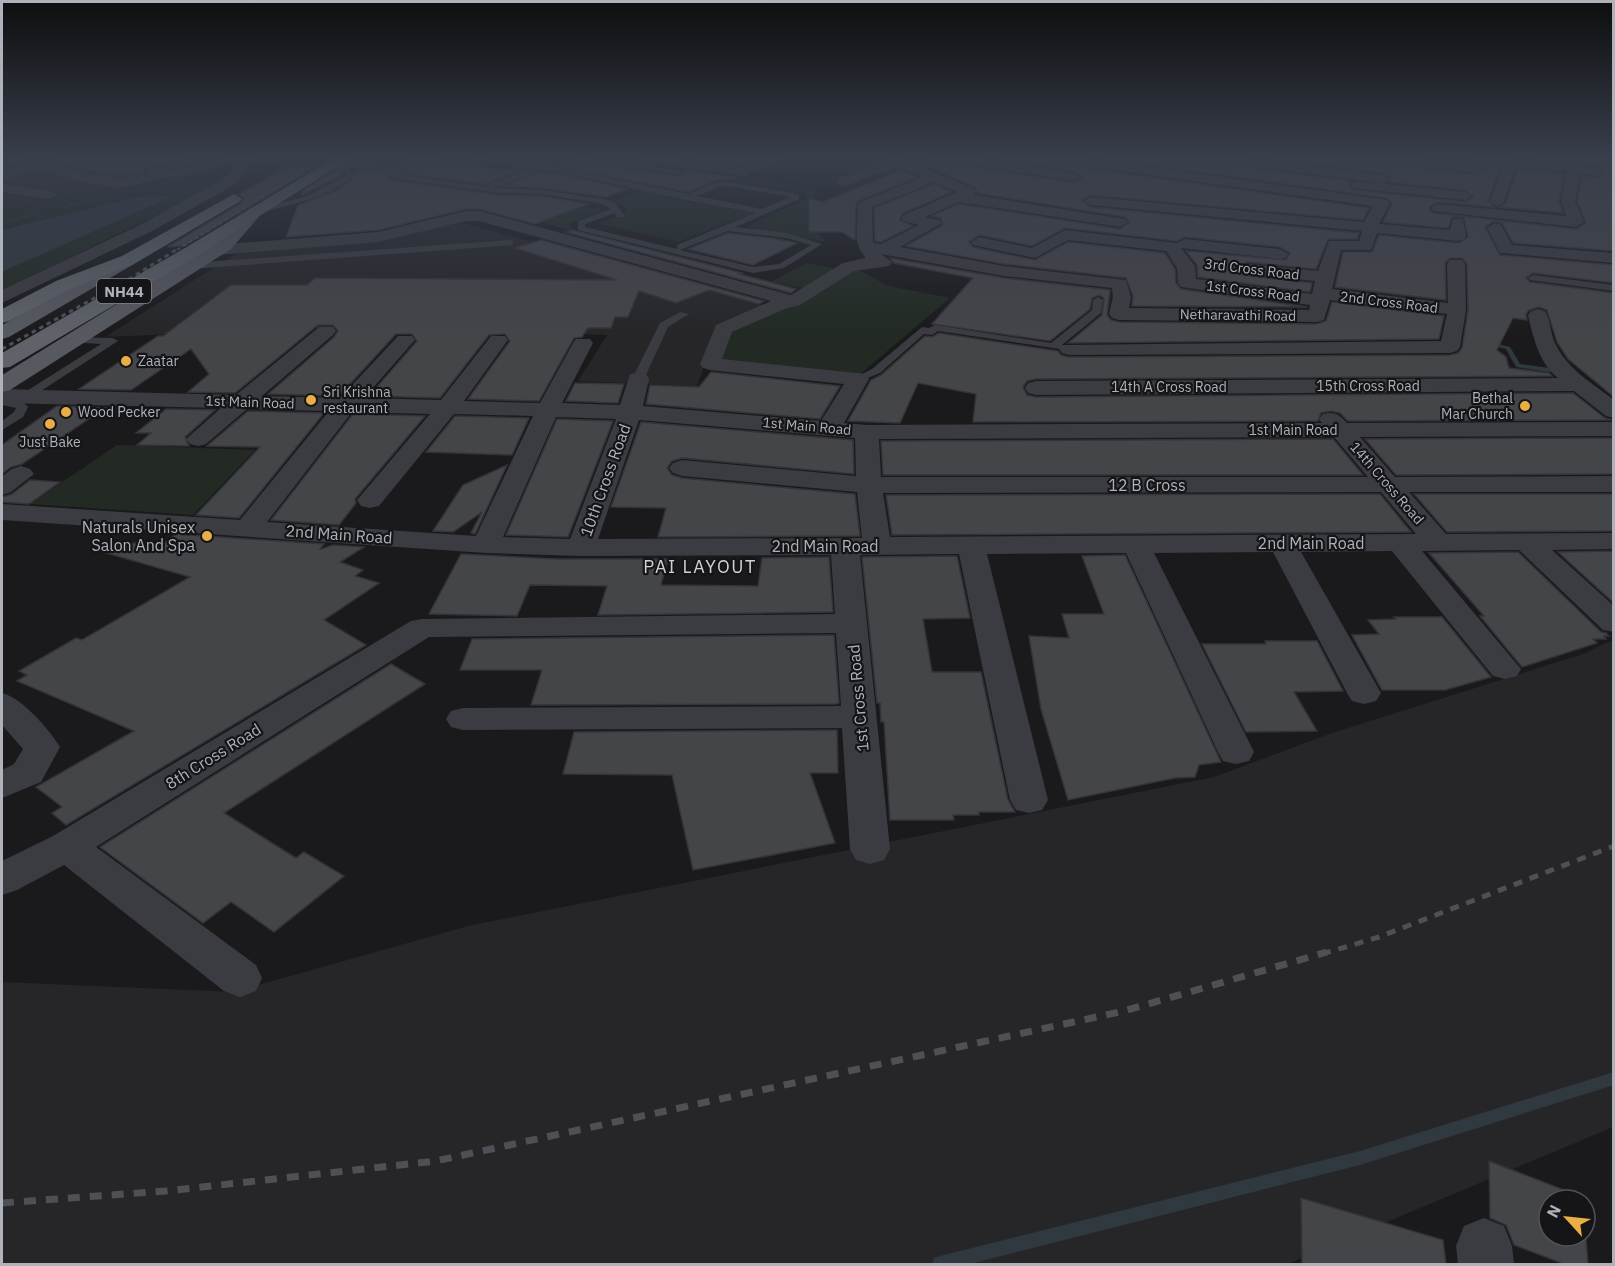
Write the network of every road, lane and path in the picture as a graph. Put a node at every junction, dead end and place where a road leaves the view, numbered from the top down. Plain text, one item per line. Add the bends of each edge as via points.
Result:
1 (171, 216) edge
2 (192, 216) edge
3 (249, 216) edge
4 (251, 216) edge
5 (466, 216) edge
6 (479, 216) edge
7 (599, 216) edge
8 (616, 216) edge
9 (754, 216) edge
10 (866, 216) edge
11 (932, 216) edge
12 (936, 216) edge
13 (946, 216) edge
14 (1077, 216) edge
15 (1247, 216) edge
16 (1379, 216) edge
17 (1535, 216) edge
18 (1574, 216) edge
19 (1458, 222) dead end
20 (1138, 224) dead end
21 (954, 226) dead end
22 (727, 228) junction
23 (1372, 228) junction
24 (1495, 228) dead end
25 (764, 235) junction
26 (1065, 235) junction
27 (1254, 236) dead end
28 (510, 243) dead end
29 (1183, 244) junction
30 (680, 247) junction
31 (1365, 247) junction
32 (1329, 248) junction
33 (216, 250) junction
34 (876, 254) junction
35 (1614, 258) edge
36 (191, 259) junction
37 (128, 260) junction
38 (948, 261) junction
39 (1202, 263) dead end
40 (1456, 264) dead end
41 (1236, 267) dead end
42 (1370, 267) dead end
43 (963, 278) dead end
44 (1533, 278) dead end
45 (1614, 288) edge
46 (2, 297) edge
47 (1320, 299) junction
48 (1098, 300) dead end
49 (793, 301) junction
50 (1387, 301) junction
51 (1457, 310) junction
52 (684, 314) dead end
53 (1241, 315) junction
54 (1538, 315) dead end
55 (2, 317) edge
56 (1382, 322) dead end
57 (326, 331) dead end
58 (2, 333) edge
59 (73, 340) junction
60 (405, 340) dead end
61 (498, 340) dead end
62 (583, 343) dead end
63 (1062, 347) junction
64 (1269, 348) junction
65 (2, 362) edge
66 (638, 379) joint
67 (858, 379) junction
68 (1577, 384) junction
69 (2, 385) edge
70 (1303, 387) junction
71 (1036, 388) dead end
72 (2, 396) edge
73 (26, 396) junction
74 (2, 402) edge
75 (242, 402) junction
76 (345, 406) junction
77 (447, 408) junction
78 (547, 411) junction
79 (1614, 411) edge
80 (630, 412) junction
81 (2, 426) edge
82 (829, 428) junction
83 (1340, 429) junction
84 (1614, 429) edge
85 (867, 432) junction
86 (198, 439) dead end
87 (682, 468) dead end
88 (1387, 484) junction
89 (1614, 484) edge
90 (869, 485) junction
91 (370, 500) dead end
92 (2, 512) edge
93 (248, 528) junction
94 (1614, 541) edge
95 (1527, 542) junction
96 (1282, 543) junction
97 (1400, 543) junction
98 (1438, 543) junction
99 (1136, 544) junction
100 (486, 545) junction
101 (971, 545) junction
102 (861, 546) junction
103 (581, 548) junction
104 (851, 623) junction
105 (1614, 624) edge
106 (1505, 669) dead end
107 (1364, 693) dead end
108 (2, 704) edge
109 (859, 717) junction
110 (463, 719) dead end
111 (1236, 752) dead end
112 (2, 785) edge
113 (1029, 800) dead end
114 (67, 846) junction
115 (870, 849) dead end
116 (2, 879) edge
117 (240, 978) dead end

1 - 46 street
2 - 37 highway, NH44
3 - 36 highway, NH44
4 - 33 main road
5 - 33 street via 378,237
6 - 49 street
7 - 25 lane via 581,223 581,228 753,270 781,266 818,244
8 - 30 lane via 595,226
9 - 22 lane
10 - 34 street via 862,232
11 - 34 street
12 - 21 street
13 - 26 street via 1053,226 1044,232
14 - 20 street
15 - 23 street
16 - 23 street
17 - 18 street via 1576,222
19 - 23 street via 1458,236
22 - 25 lane
22 - 30 lane
23 - 31 street
24 - 35 street via 1506,249
25 - 30 lane via 805,245 768,262
26 - 29 street via 1172,247
26 - 38 street via 1035,252 977,236
27 - 29 street
28 - 36 lane
29 - 32 street via 1301,256
29 - 39 street, 3rd Cross Road
29 - 47 street, 1st Cross Road via 1187,283
31 - 32 street
31 - 42 street via 1374,248
32 - 47 street
33 - 36 main road
34 - 38 street, Netharavathi Road
34 - 43 street
34 - 49 street
36 - 59 main road
36 - 65 highway, NH44
37 - 55 highway, NH44 via 63,285
37 - 58 main road
38 - 53 street, Netharavathi Road via 1065,272 1120,284 1119,314
40 - 51 street
41 - 47 street, 3rd Cross Road
44 - 45 lane
47 - 50 street, 2nd Cross Road
47 - 53 street, Netharavathi Road
48 - 63 lane via 1097,311
49 - 67 street via 723,329 710,364
50 - 51 street, 2nd Cross Road
50 - 56 street
51 - 64 street via 1450,347
52 - 66 lane via 664,325
53 - 64 street, 14th Cross Road
54 - 68 street via 1544,342 1560,369
57 - 75 street
59 - 69 main road
59 - 73 lane via 113,341
60 - 76 street
61 - 77 street
62 - 78 street
63 - 64 street
63 - 67 lane via 935,328 932,332 922,330 876,371
64 - 70 street, 14th Cross Road
66 - 80 street, 10th Cross Road
67 - 82 street
68 - 70 street, 15th Cross Road
68 - 79 street
70 - 71 street, 14th A Cross Road
70 - 83 street, 14th Cross Road
72 - 73 street, 1st Main Road
73 - 75 street, 1st Main Road
74 - 81 lane via 16,402 22,407 19,414
75 - 76 street, 1st Main Road
75 - 86 street
76 - 77 street, 1st Main Road
76 - 93 street
77 - 78 street, 1st Main Road
77 - 91 street
78 - 80 street, 1st Main Road
78 - 100 street
80 - 82 street, 1st Main Road
80 - 103 street, 10th Cross Road
82 - 85 street, 1st Main Road
83 - 84 street, 1st Main Road
83 - 85 street, 1st Main Road
83 - 88 street, 14th Cross Road
85 - 90 street, 1st Cross Road
87 - 90 street, 12 B Cross
88 - 89 street, 12 B Cross
88 - 90 street, 12 B Cross
88 - 98 street, 14th Cross Road
90 - 102 street, 1st Cross Road
92 - 93 street, 2nd Main Road
93 - 100 street, 2nd Main Road
94 - 95 street, 2nd Main Road
95 - 98 street, 2nd Main Road
95 - 105 street
96 - 97 street, 2nd Main Road
96 - 99 street, 2nd Main Road
96 - 107 street
97 - 98 street, 2nd Main Road
97 - 106 street
99 - 101 street, 2nd Main Road
99 - 111 street
100 - 103 street, 2nd Main Road
101 - 102 street, 2nd Main Road
101 - 113 street
102 - 103 street, 2nd Main Road
102 - 104 street, 1st Cross Road
104 - 109 street, 1st Cross Road
104 - 114 street, 8th Cross Road via 422,628
108 - 112 street via 42,747 28,773
109 - 110 street
109 - 115 street, 1st Cross Road
114 - 116 street, 8th Cross Road
114 - 117 street

